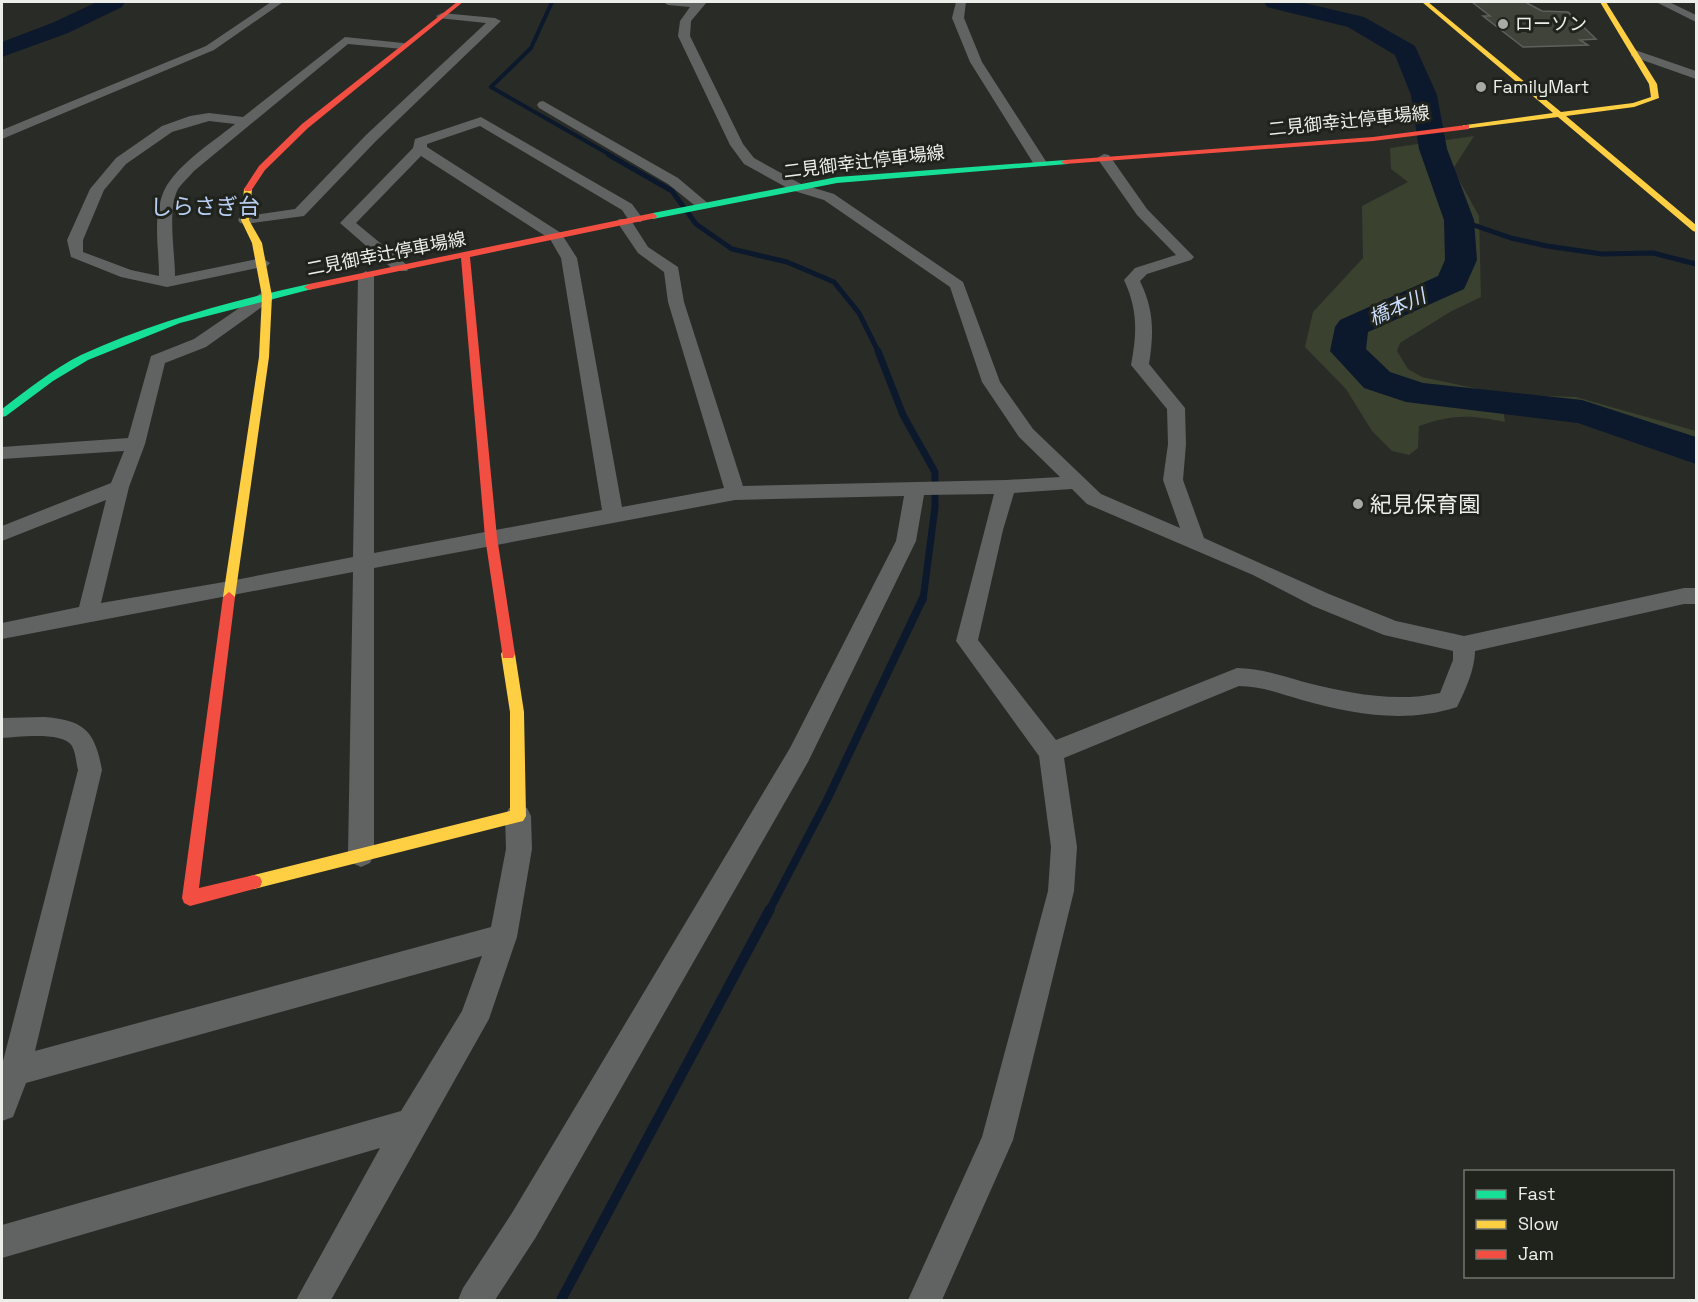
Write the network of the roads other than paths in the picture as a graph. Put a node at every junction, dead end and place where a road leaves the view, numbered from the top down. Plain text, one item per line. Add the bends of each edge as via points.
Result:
1 (278, 2) edge
2 (460, 2) edge
3 (668, 2) edge
4 (961, 2) edge
5 (1425, 2) edge
6 (1604, 2) edge
7 (1661, 2) edge
8 (700, 3) edge
9 (442, 16) junction
10 (1696, 19) edge
11 (403, 46) junction
12 (1635, 54) junction
13 (1696, 75) edge
14 (543, 105) dead end
15 (1562, 114) junction
16 (244, 121) junction
17 (2, 135) edge
18 (420, 149) junction
19 (1104, 158) junction
20 (1040, 163) junction
21 (796, 187) junction
22 (701, 205) junction
23 (245, 220) junction
24 (630, 221) junction
25 (1696, 229) edge
26 (556, 237) junction
27 (465, 256) junction
28 (262, 263) junction
29 (401, 268) junction
30 (366, 276) junction
31 (167, 282) junction
32 (267, 296) junction
33 (2, 414) edge
34 (136, 444) junction
35 (2, 453) edge
36 (1078, 482) junction
37 (119, 487) junction
38 (997, 487) junction
39 (920, 488) junction
40 (735, 492) junction
41 (613, 515) junction
42 (2, 534) edge
43 (491, 537) junction
44 (1196, 543) junction
45 (362, 562) junction
46 (230, 589) junction
47 (1696, 596) edge
48 (88, 613) junction
49 (2, 631) edge
50 (1464, 645) junction
51 (2, 728) edge
52 (1051, 753) junction
53 (518, 816) junction
54 (362, 855) junction
55 (503, 937) junction
56 (15, 1071) junction
57 (2, 1106) edge
58 (411, 1124) junction
59 (2, 1241) edge
60 (314, 1300) edge
61 (475, 1300) edge
62 (924, 1300) edge

1 - 17 street via 210,48
2 - 9 street
3 - 8 street
4 - 20 street via 958,18 976,62
5 - 15 street
6 - 12 street, 二見御幸辻停車場線
7 - 10 street
8 - 21 street via 682,25 684,36 737,145 749,161
9 - 11 street
9 - 23 street via 495,21 371,138 299,213
11 - 16 street via 345,40
11 - 23 street via 304,126 262,168 248,188
12 - 13 street
12 - 15 street, 二見御幸辻停車場線 via 1653,84 1655,98 1634,105
14 - 22 street via 673,181
15 - 19 street, 二見御幸辻停車場線 via 1373,139
15 - 25 street
16 - 31 street via 189,168 169,192 165,221
16 - 31 street via 195,118 167,129 121,161 97,189 75,240 76,254 127,274
18 - 24 street via 420,142 481,121 627,207
18 - 26 street
18 - 29 street via 347,223
19 - 20 street, 二見御幸辻停車場線
19 - 44 street via 1142,212 1186,257 1141,271 1132,280 1144,304 1146,333 1140,364 1176,408 1173,480
20 - 21 street, 二見御幸辻停車場線
21 - 22 street, 二見御幸辻停車場線
21 - 36 street via 829,197 957,285 992,382 1026,433
22 - 24 street, 二見御幸辻停車場線
23 - 28 street
24 - 26 street, 二見御幸辻停車場線
24 - 40 street via 643,250 672,270 676,302
26 - 27 street, 二見御幸辻停車場線
26 - 41 street via 569,258
27 - 29 street, 二見御幸辻停車場線
27 - 43 street
28 - 31 street
28 - 32 street
29 - 30 street, 二見御幸辻停車場線
30 - 32 street, 二見御幸辻停車場線
30 - 45 street
32 - 33 street, 二見御幸辻停車場線 via 176,321 84,358
32 - 34 street via 200,343 157,360
32 - 46 street via 264,357
34 - 35 street
34 - 37 street
36 - 38 street
36 - 44 street via 1094,499
37 - 42 street
37 - 48 street
38 - 39 street
38 - 52 street via 993,530 967,641
39 - 40 street
39 - 61 street via 906,541 799,755 531,1214
40 - 41 street
41 - 43 street
43 - 45 street
43 - 53 street via 518,712
44 - 50 street via 1392,628
45 - 46 street
45 - 54 street
46 - 48 street
46 - 54 street via 190,898
47 - 50 street
48 - 49 street
50 - 52 street via 1464,660 1449,700 1433,705 1368,705 1254,677 1237,677
51 - 56 street via 61,728 79,735 87,749 90,770
52 - 62 street via 1064,847 1061,891 997,1140
53 - 54 street
53 - 55 street via 519,849
55 - 56 street
55 - 58 street via 474,1019
56 - 57 street
58 - 59 street
58 - 60 street

